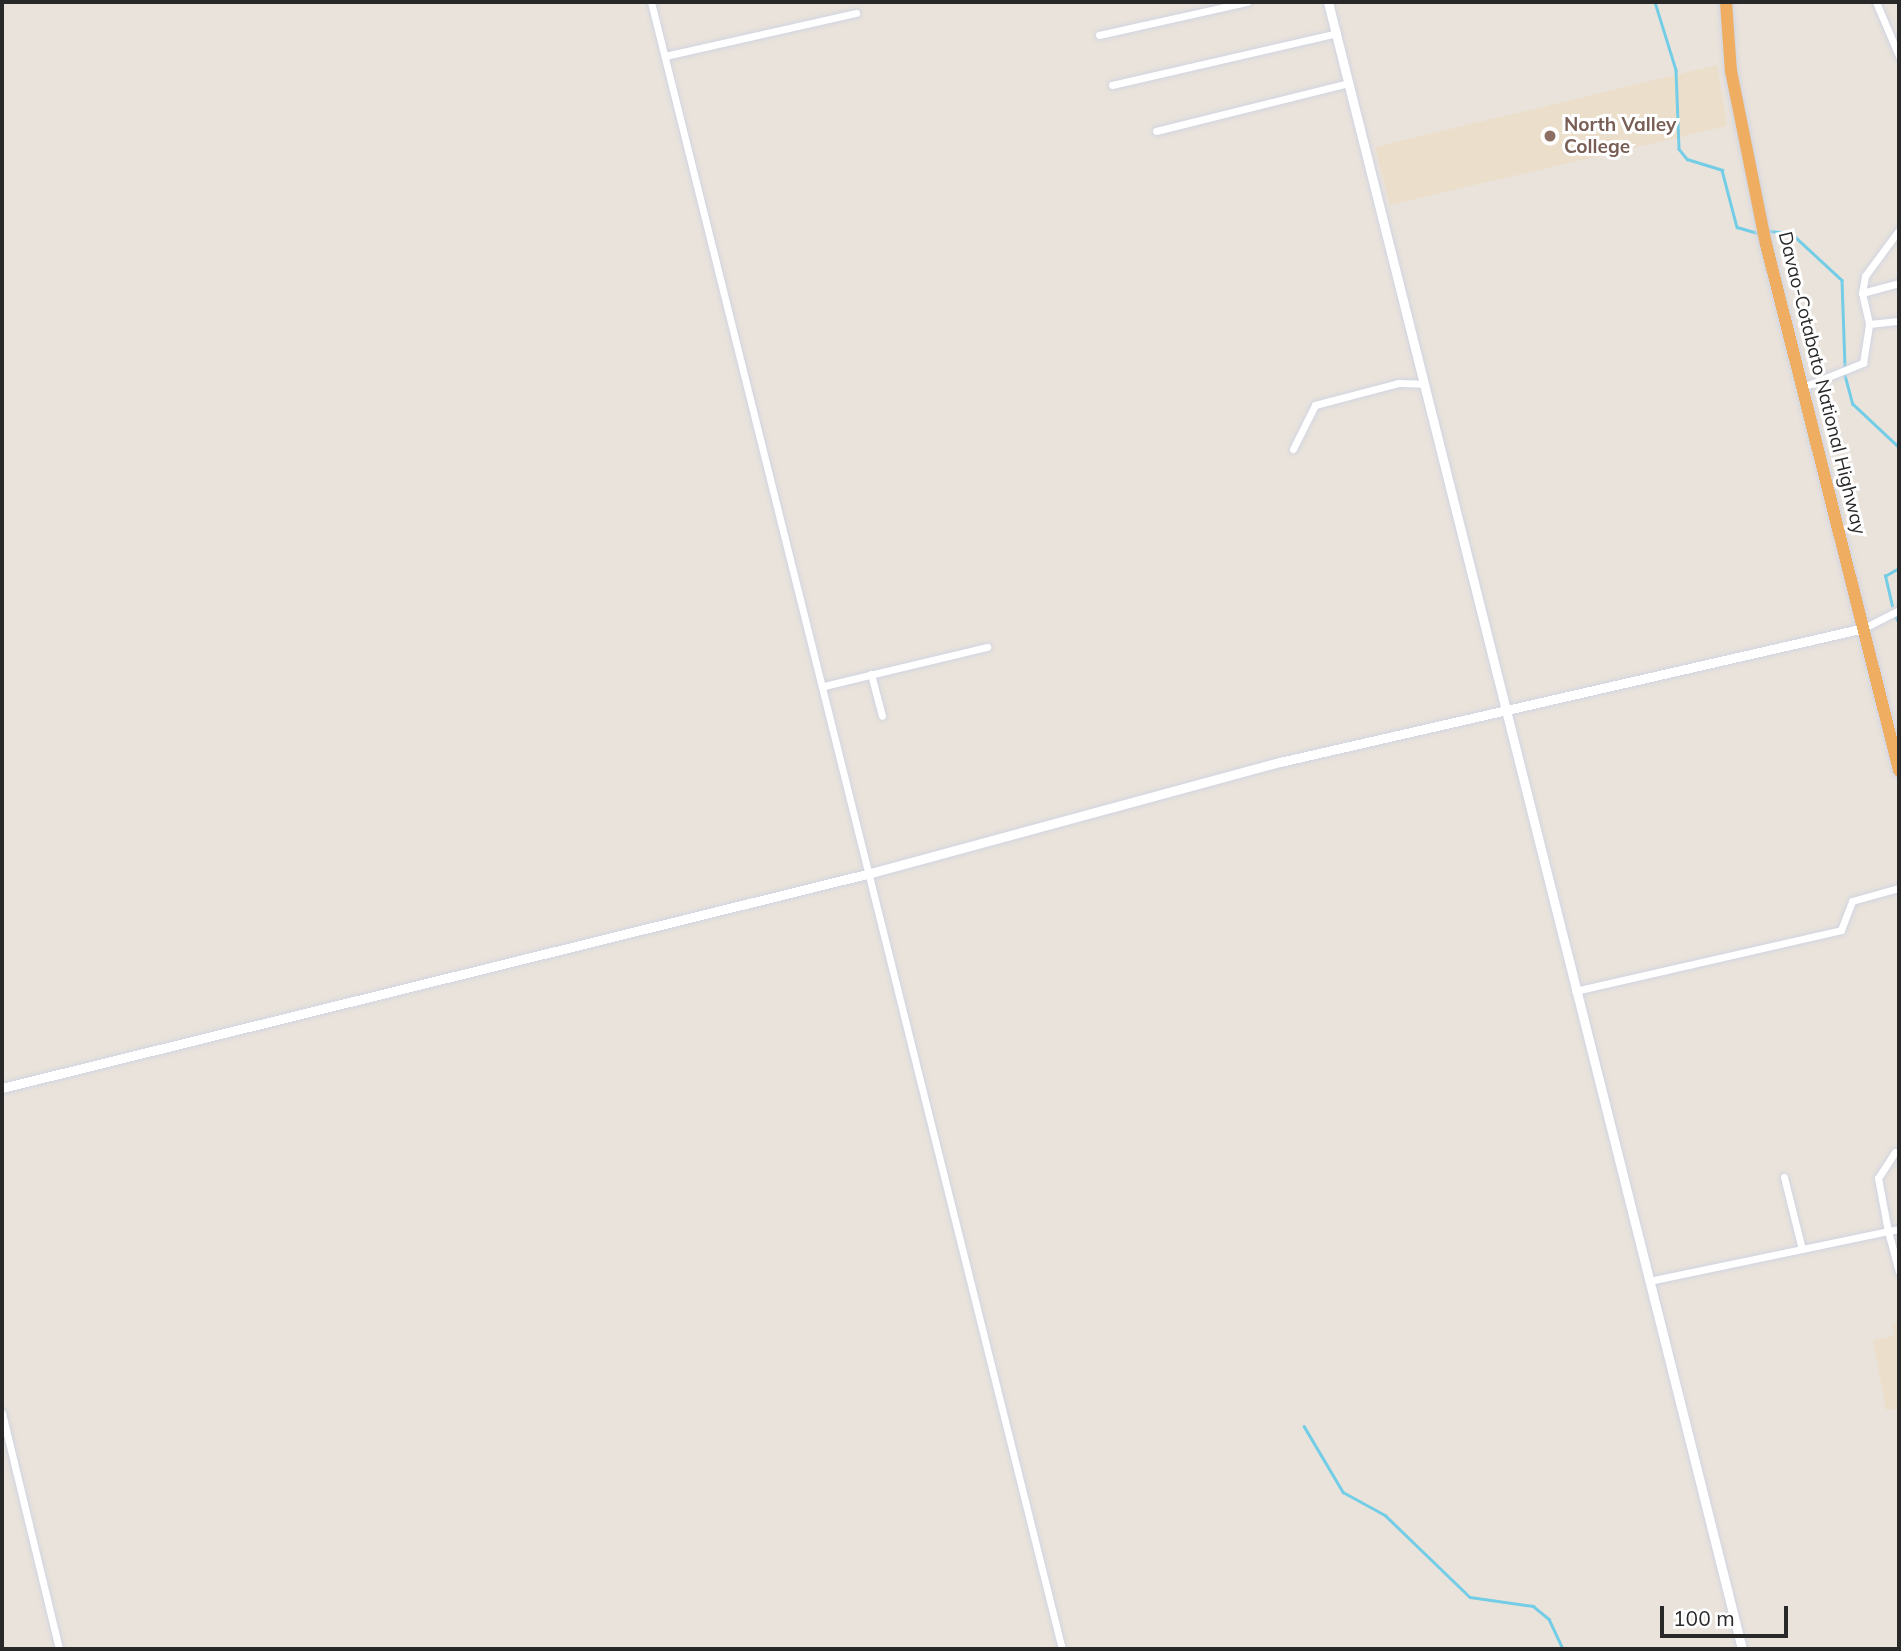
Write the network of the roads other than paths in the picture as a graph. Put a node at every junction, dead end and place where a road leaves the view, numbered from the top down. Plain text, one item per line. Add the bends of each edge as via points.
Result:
1 (651, 2) edge
2 (1247, 2) edge
3 (1328, 2) edge
4 (1729, 2) edge
5 (1876, 2) edge
6 (856, 13) dead end
7 (1336, 33) junction
8 (1099, 35) dead end
9 (665, 56) junction
10 (1899, 56) edge
11 (1349, 83) junction
12 (1112, 85) dead end
13 (1156, 131) dead end
14 (1899, 230) edge
15 (1899, 247) edge
16 (1887, 250) junction
17 (1899, 283) edge
18 (1862, 293) junction
19 (1899, 321) edge
20 (1869, 324) junction
21 (1423, 384) junction
22 (1803, 387) junction
23 (1293, 449) dead end
24 (1899, 610) edge
25 (1864, 628) junction
26 (987, 647) dead end
27 (871, 674) junction
28 (824, 687) junction
29 (1506, 712) junction
30 (881, 716) dead end
31 (1899, 770) edge
32 (871, 873) junction
33 (1899, 888) edge
34 (1575, 991) junction
35 (2, 1088) edge
36 (1895, 1152) dead end
37 (1784, 1177) dead end
38 (1899, 1229) edge
39 (1888, 1231) junction
40 (1801, 1249) junction
41 (1899, 1272) edge
42 (1649, 1281) junction
43 (2, 1413) edge
44 (59, 1649) edge
45 (1062, 1649) edge
46 (1742, 1649) edge

1 - 9 street
2 - 8 street
3 - 7 street
4 - 22 highway, Davao-Cotabato National Highway via 1731,71 1760,219
5 - 10 street
6 - 9 street
7 - 11 street
7 - 12 street
9 - 28 street
11 - 13 street
11 - 21 street
14 - 16 street
15 - 16 street
16 - 18 street via 1865,276
17 - 18 street
18 - 20 street
19 - 20 street
20 - 22 street via 1863,363
21 - 23 street via 1398,383 1315,405
21 - 29 street
22 - 25 highway, Davao-Cotabato National Highway
24 - 25 street
25 - 29 street
25 - 31 highway, Davao-Cotabato National Highway
26 - 27 street
27 - 28 street
27 - 30 street
28 - 32 street
29 - 32 street via 1280,762
29 - 34 street
32 - 35 street
32 - 45 street
33 - 34 street via 1852,901 1841,930
34 - 42 street
36 - 39 street via 1877,1174
37 - 40 street
38 - 39 street
39 - 40 street
39 - 41 street
40 - 42 street
42 - 46 street
43 - 44 street

